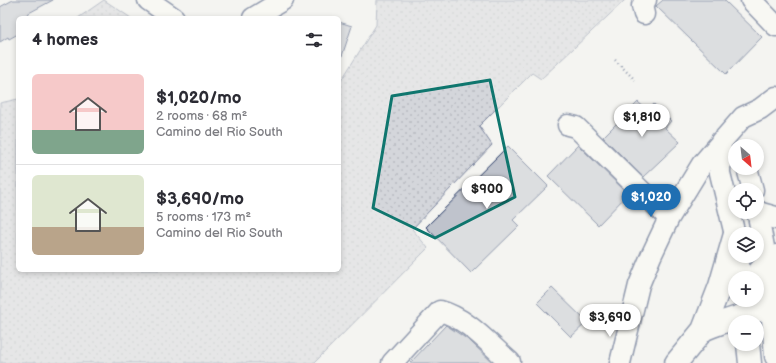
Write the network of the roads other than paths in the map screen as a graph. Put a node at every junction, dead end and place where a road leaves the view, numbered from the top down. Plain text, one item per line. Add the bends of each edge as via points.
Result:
1 (148, 0) edge
2 (283, 0) edge
3 (751, 0) edge
4 (171, 16) edge
5 (256, 16) edge
6 (776, 26) edge
7 (776, 97) edge
8 (568, 125) dead end
9 (732, 139) edge
10 (728, 147) edge
11 (764, 214) edge
12 (669, 218) junction
13 (733, 227) edge
14 (728, 258) edge
15 (766, 266) edge
16 (772, 306) junction
17 (746, 312) edge
18 (703, 330) junction
19 (749, 351) edge
20 (776, 356) edge
21 (510, 362) dead end
22 (392, 363) edge
23 (620, 363) edge
24 (676, 363) edge
25 (750, 363) edge

1 - 4 street
2 - 5 street
3 - 6 street
7 - 9 street via 760,110 743,117
8 - 12 street via 576,127
10 - 12 street via 702,164
10 - 13 street via 720,173
11 - 15 street
12 - 23 street via 639,285
14 - 18 main road
15 - 16 street
16 - 17 main road
16 - 20 main road
17 - 18 main road
18 - 24 main road
19 - 25 main road
21 - 22 street via 462,320 440,311

